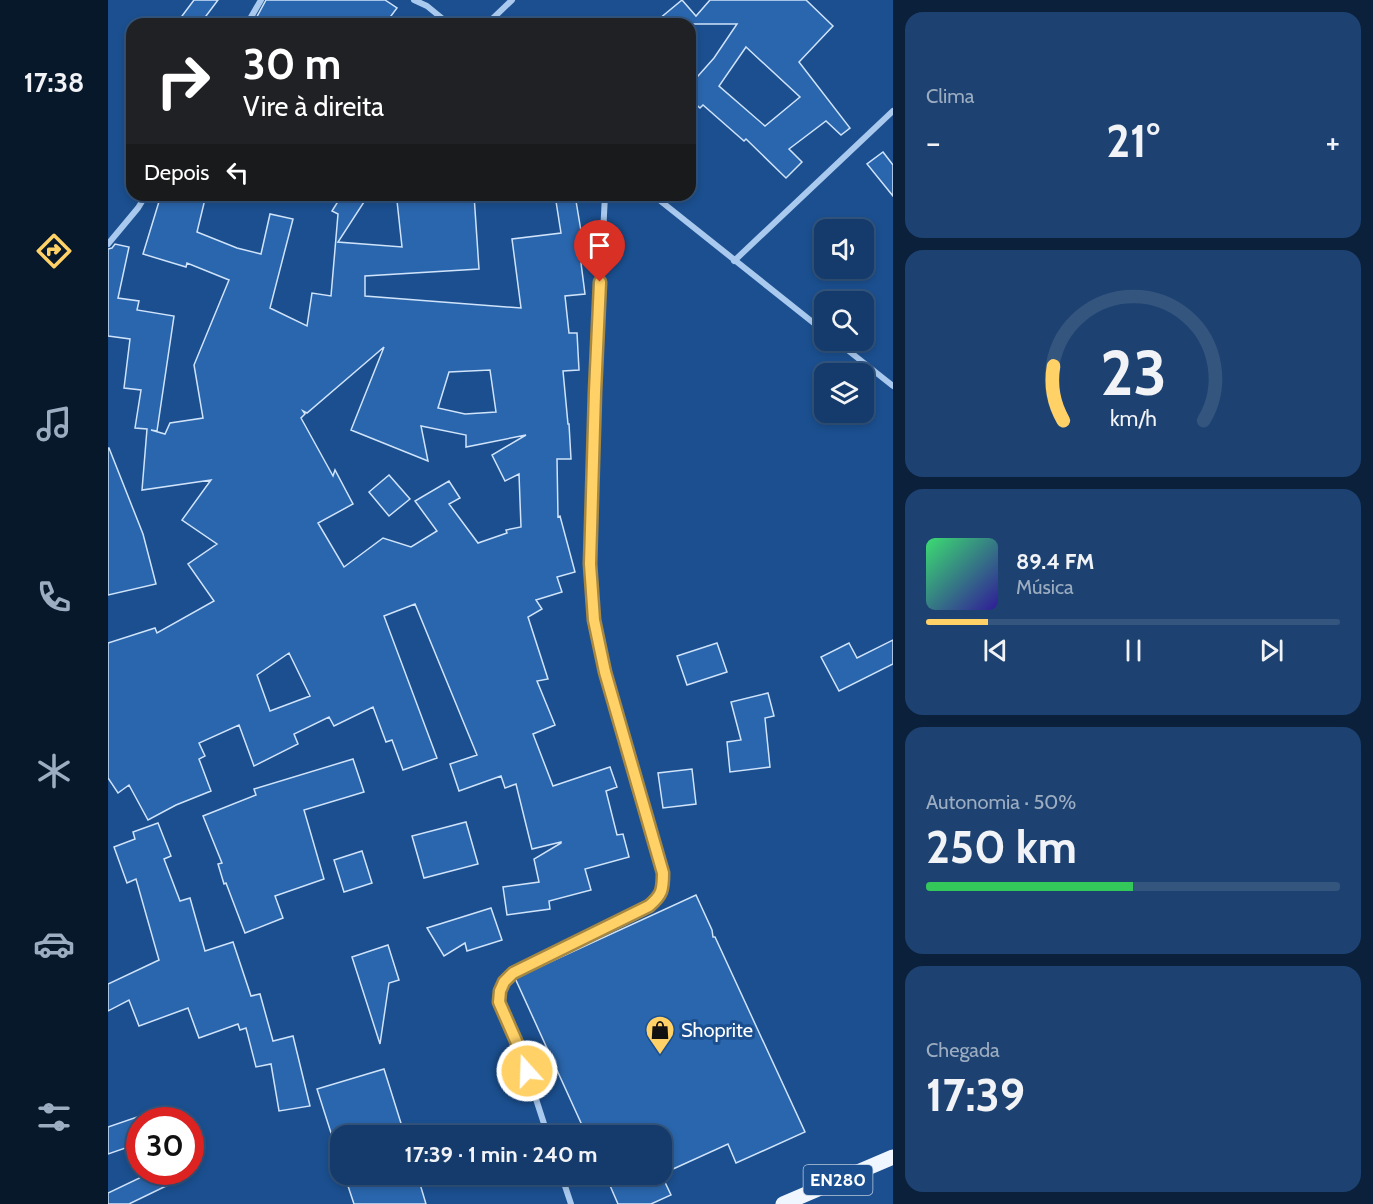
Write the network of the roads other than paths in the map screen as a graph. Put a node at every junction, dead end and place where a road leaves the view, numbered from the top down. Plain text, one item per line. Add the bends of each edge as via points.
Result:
1 (261, 0) edge
2 (414, 0) edge
3 (512, 0) edge
4 (425, 3) edge
5 (250, 18) edge
6 (442, 18) edge
7 (493, 18) edge
8 (893, 111) edge
9 (142, 201) edge
10 (605, 201) edge
11 (660, 201) edge
12 (108, 244) edge
13 (734, 261) junction
14 (814, 323) edge
15 (849, 351) edge
16 (893, 386) edge
17 (544, 1125) edge
18 (893, 1156) edge
19 (565, 1185) edge
20 (571, 1204) edge
21 (783, 1204) edge

1 - 5 street
2 - 4 street
3 - 7 street
4 - 6 street
8 - 13 street
9 - 12 street
10 - 17 street via 590,564 594,620 605,672 663,873 663,888 649,906 513,973 504,982 499,1002 520,1050
11 - 13 street
13 - 14 street
15 - 16 street
18 - 21 main road, EN280
19 - 20 street

